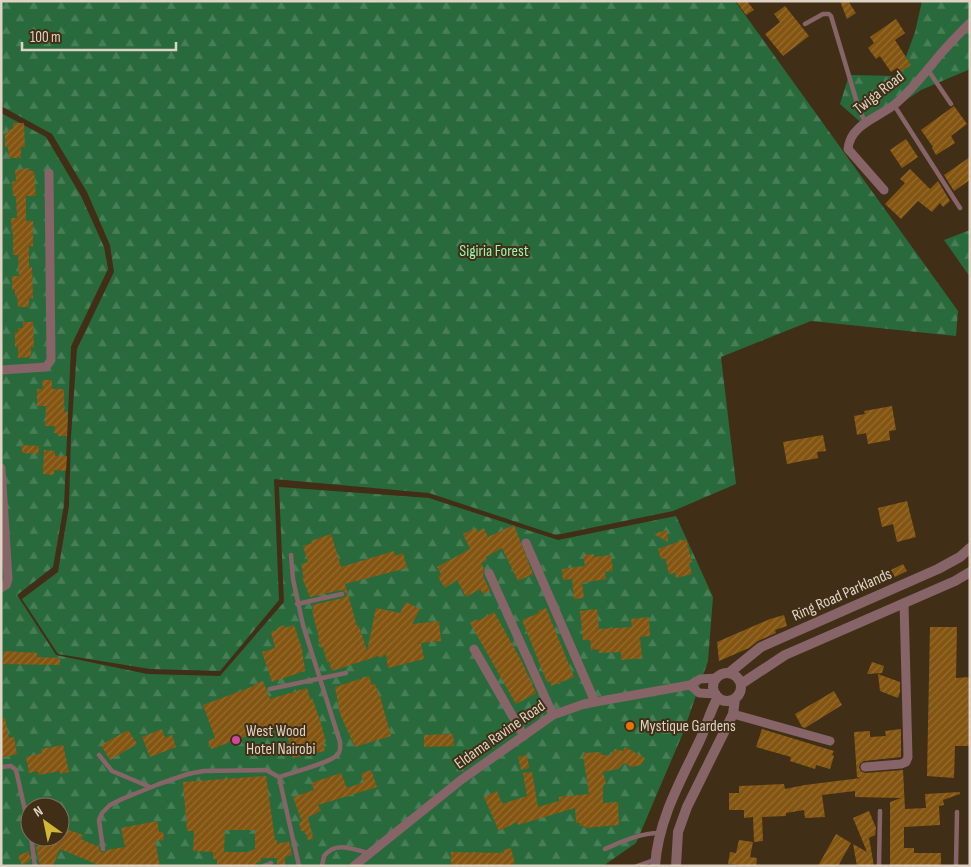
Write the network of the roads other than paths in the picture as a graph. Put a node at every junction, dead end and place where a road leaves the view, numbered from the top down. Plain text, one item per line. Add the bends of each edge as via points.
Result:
1 (970, 23) edge
2 (805, 24) dead end
3 (928, 70) junction
4 (951, 104) dead end
5 (894, 105) junction
6 (866, 124) junction
7 (49, 172) dead end
8 (884, 190) dead end
9 (960, 208) dead end
10 (1, 370) edge
11 (1, 468) edge
12 (526, 543) dead end
13 (970, 548) edge
14 (291, 555) dead end
15 (970, 572) edge
16 (489, 573) dead end
17 (1, 588) edge
18 (342, 594) dead end
19 (881, 595) junction
20 (904, 603) junction
21 (297, 604) junction
22 (888, 610) junction
23 (474, 648) dead end
24 (346, 673) dead end
25 (729, 673) junction
26 (321, 678) junction
27 (717, 678) junction
28 (741, 684) junction
29 (690, 686) junction
30 (270, 689) dead end
31 (717, 696) junction
32 (734, 699) junction
33 (595, 702) junction
34 (733, 714) junction
35 (553, 715) junction
36 (524, 736) junction
37 (830, 741) dead end
38 (99, 755) dead end
39 (1, 767) edge
40 (865, 767) dead end
41 (279, 777) junction
42 (150, 787) junction
43 (22, 797) edge
44 (880, 811) dead end
45 (957, 812) dead end
46 (660, 833) junction
47 (32, 847) edge
48 (103, 849) dead end
49 (605, 849) dead end
50 (369, 854) junction
51 (271, 863) dead end
52 (656, 863) edge
53 (35, 866) edge
54 (263, 866) edge
55 (299, 866) edge
56 (322, 866) edge
57 (354, 866) edge
58 (637, 866) edge
59 (676, 866) edge
60 (879, 866) edge
61 (956, 866) edge

1 - 3 street, Twiga Road
2 - 6 lane via 823,14 832,16
3 - 4 lane
3 - 5 street, Twiga Road
5 - 6 street, Twiga Road
5 - 9 lane
6 - 8 street, Twiga Road via 855,131 849,139 848,148
7 - 10 street via 51,360 46,367
11 - 17 street via 8,579
12 - 33 street
13 - 19 street, Ring Road Parklands via 960,558
14 - 21 lane
15 - 20 street, Ring Road Parklands via 955,582
16 - 35 street
18 - 21 lane
19 - 22 street
19 - 25 street, Ring Road Parklands via 760,648
20 - 22 street, Ring Road Parklands
20 - 40 street via 908,757 901,764
21 - 26 lane
22 - 28 street, Ring Road Parklands via 785,655
23 - 36 street
24 - 26 lane
25 - 27 street
25 - 28 street via 737,676
26 - 30 lane
26 - 41 lane via 340,742 338,754 330,760
27 - 29 street via 700,679
27 - 31 street via 714,686
28 - 32 street
29 - 31 street, Eldama Ravine Road via 699,694
29 - 33 street, Eldama Ravine Road
31 - 32 street via 726,701
31 - 46 street
32 - 34 street
33 - 35 street, Eldama Ravine Road
34 - 37 street
34 - 59 street via 687,808 678,832
35 - 36 street, Eldama Ravine Road
36 - 50 street, Eldama Ravine Road via 461,780
38 - 42 lane via 112,771
39 - 43 lane via 11,766 16,770
41 - 42 lane via 266,770 204,771
41 - 55 lane
42 - 48 lane via 110,805 102,813 99,820
44 - 60 lane
45 - 61 lane
46 - 49 lane via 633,837
46 - 52 street
47 - 53 lane
50 - 56 lane via 346,847 333,848 324,856
50 - 57 street, Eldama Ravine Road
51 - 54 lane
52 - 58 lane

